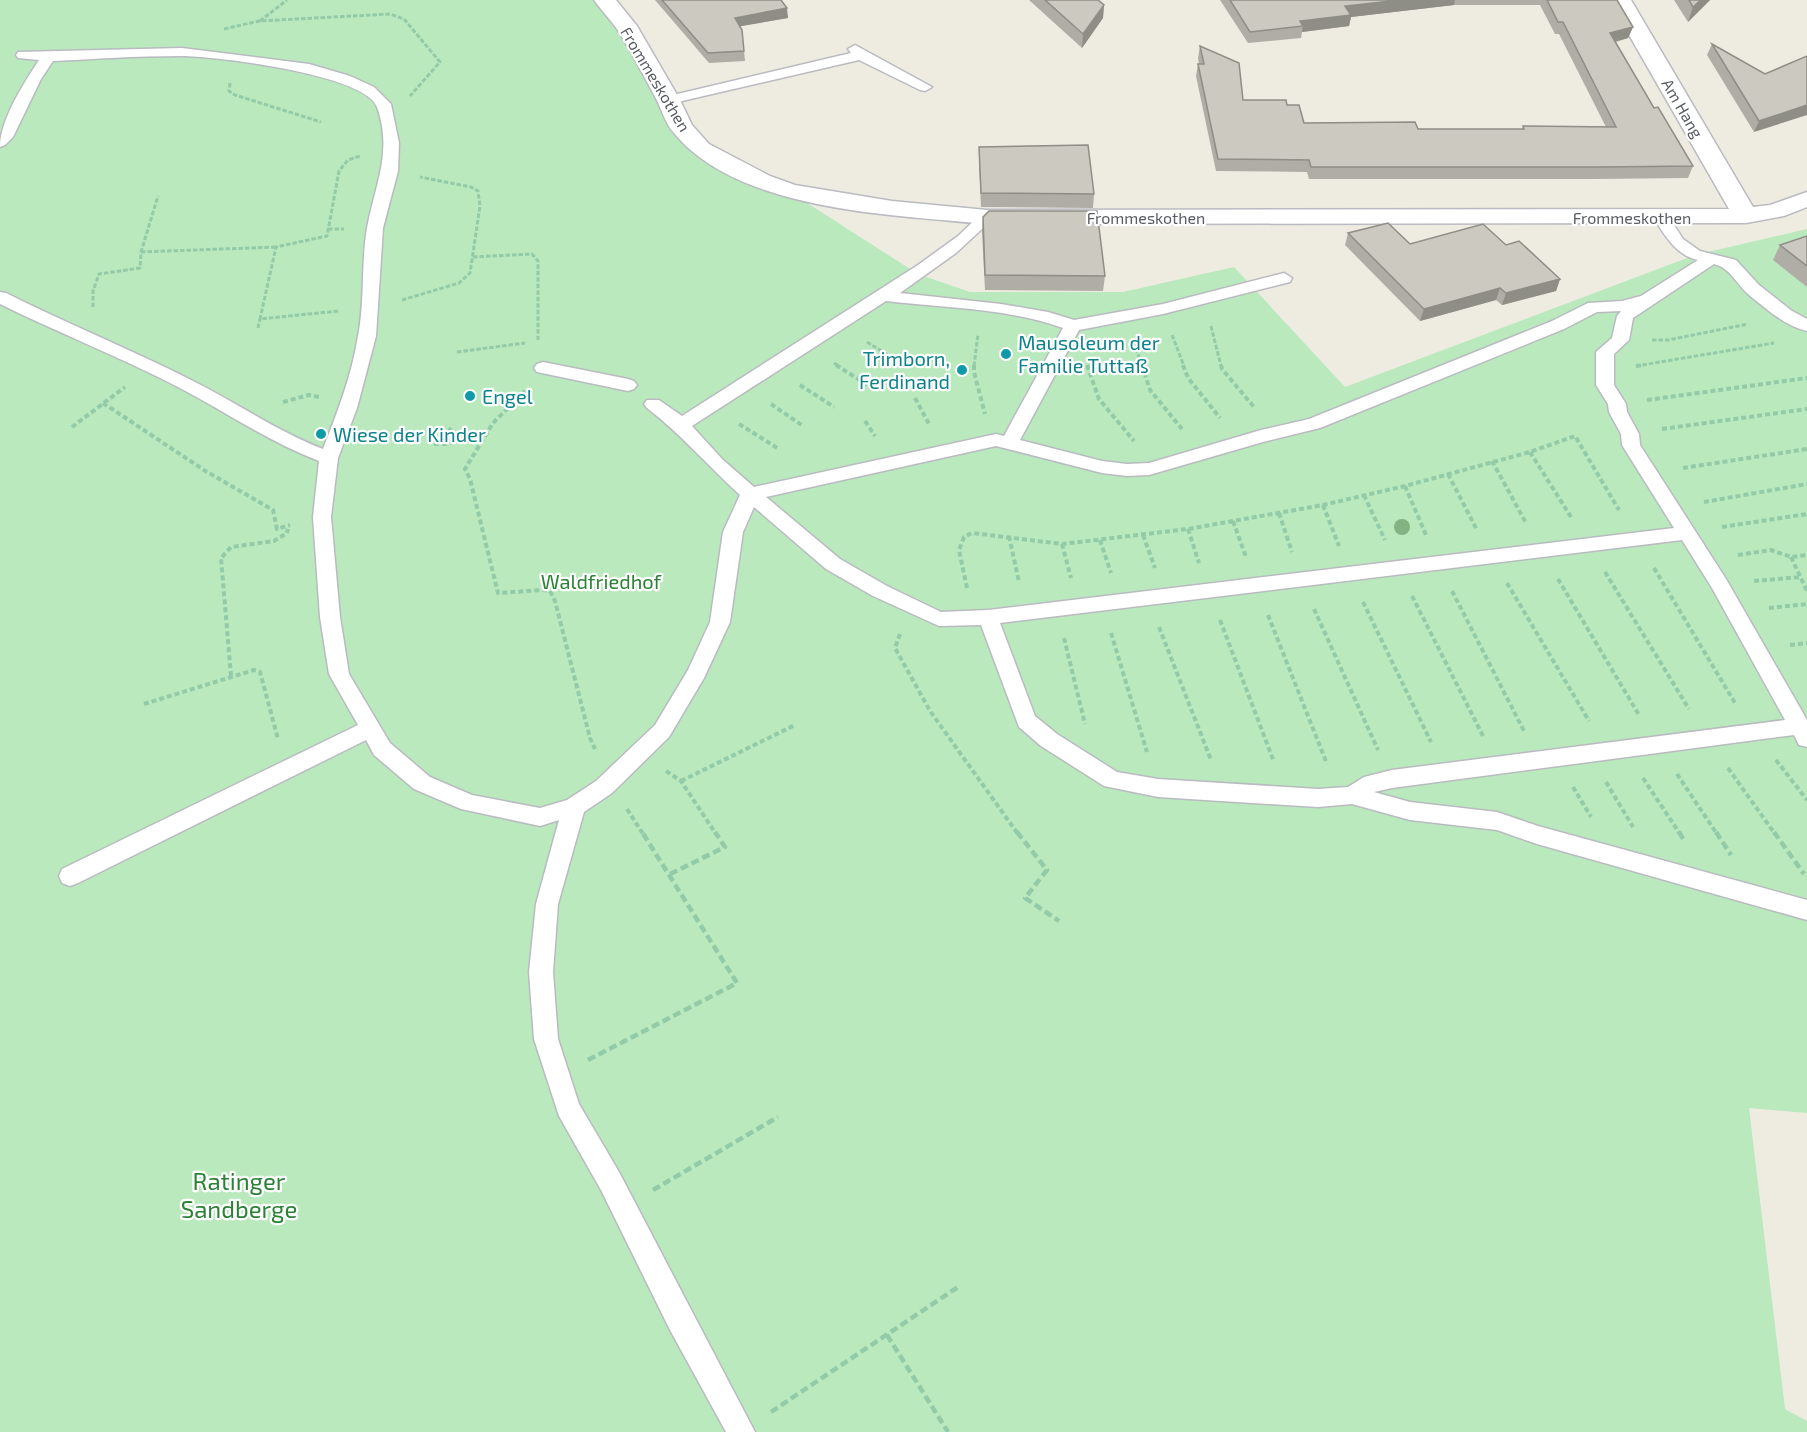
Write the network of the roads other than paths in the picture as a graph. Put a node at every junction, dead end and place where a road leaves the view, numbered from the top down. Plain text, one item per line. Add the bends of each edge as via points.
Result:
1 (604, 0) edge
2 (1620, 0) edge
3 (23, 55) dead end
4 (48, 57) junction
5 (925, 87) dead end
6 (669, 100) junction
7 (0, 142) edge
8 (1807, 199) edge
9 (1746, 216) junction
10 (987, 217) junction
11 (1661, 217) junction
12 (1711, 259) junction
13 (1284, 278) dead end
14 (882, 296) junction
15 (0, 297) edge
16 (1647, 300) junction
17 (1073, 326) junction
18 (1807, 326) edge
19 (543, 368) road end
20 (628, 385) dead end
21 (653, 404) dead end
22 (681, 425) junction
23 (1002, 441) junction
24 (329, 458) junction
25 (750, 494) junction
26 (1687, 532) junction
27 (988, 617) junction
28 (370, 729) junction
29 (1803, 732) edge
30 (1346, 796) junction
31 (574, 807) junction
32 (70, 876) dead end
33 (1807, 910) edge
34 (741, 1432) edge

1 - 6 street, Frommeskothen via 626,26
2 - 9 street, Am Hang
3 - 4 lane
4 - 7 lane
4 - 24 lane via 182,52 304,67 369,90 384,104 391,143 390,171 375,228 371,307 363,357
5 - 6 lane via 858,52
6 - 10 street, Frommeskothen via 681,127 701,149 790,192 892,208
8 - 9 street, Frommeskothen
9 - 11 street, Frommeskothen
10 - 11 street, Frommeskothen
10 - 14 lane via 968,237
11 - 12 lane via 1677,242 1695,255
12 - 16 lane
12 - 18 lane via 1730,263 1753,289
13 - 17 lane via 1163,309
14 - 17 lane via 1001,309 1048,317
14 - 22 lane
15 - 24 lane via 152,367 290,443
16 - 23 lane via 1594,307 1558,326 1314,424 1155,467 1102,467
16 - 26 lane via 1624,316 1620,340 1605,351 1605,385 1617,404 1631,445
17 - 23 lane
19 - 20 lane
21 - 22 lane
22 - 25 lane
23 - 25 lane
24 - 28 lane via 322,517 332,628 339,674
25 - 27 lane via 833,564 880,591 939,619
25 - 31 lane via 733,532 720,622 697,672 662,731 609,782
26 - 27 lane
26 - 29 lane
27 - 30 lane via 1026,721 1112,780 1158,788
28 - 31 lane via 382,749 422,783 469,803 540,817
28 - 32 lane
29 - 30 lane via 1753,732 1392,779 1372,783
30 - 33 lane via 1410,811 1497,822
31 - 34 lane via 547,904 542,972 546,1039 568,1108

